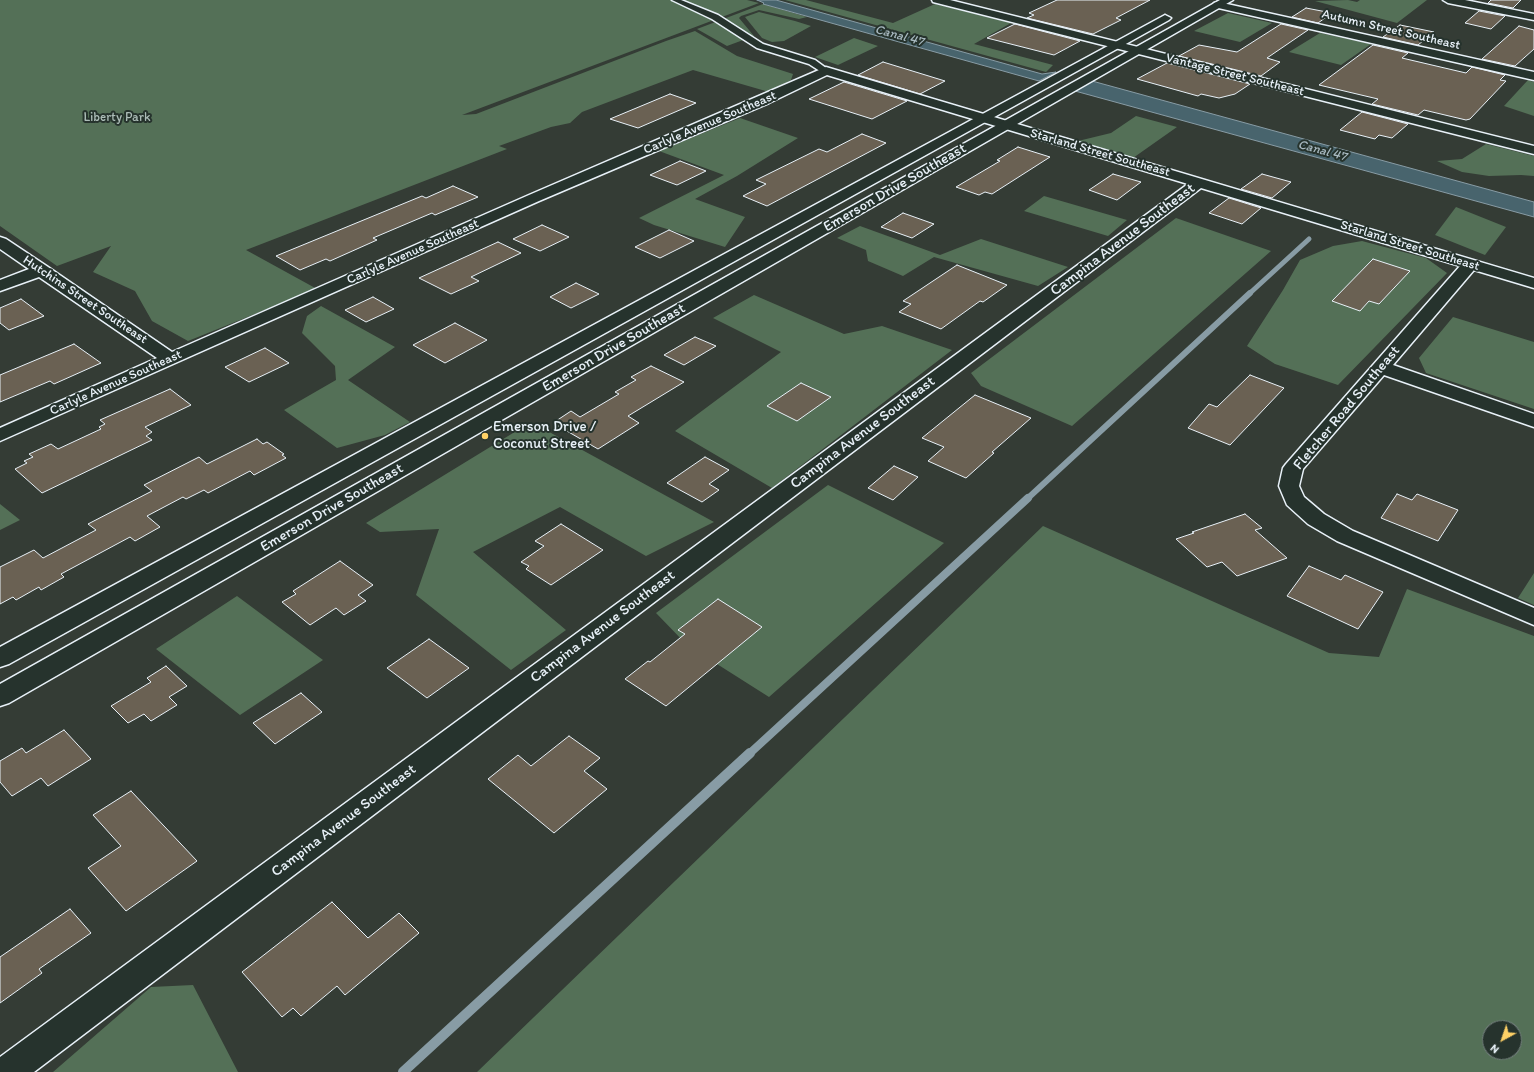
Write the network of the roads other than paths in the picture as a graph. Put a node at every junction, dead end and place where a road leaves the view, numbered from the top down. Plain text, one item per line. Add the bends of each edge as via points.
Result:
1 (675, 0) edge
2 (937, 0) edge
3 (984, 0) edge
4 (1198, 0) edge
5 (1448, 0) edge
6 (1223, 3) edge
7 (967, 8) junction
8 (715, 16) junction
9 (1534, 17) edge
10 (731, 38) dead end
11 (1115, 44) junction
12 (748, 49) dead end
13 (1137, 50) junction
14 (826, 71) junction
15 (1534, 76) edge
16 (982, 118) junction
17 (1006, 125) junction
18 (1534, 150) edge
19 (1200, 182) junction
20 (0, 242) edge
21 (1471, 264) junction
22 (42, 270) junction
23 (1534, 283) edge
24 (0, 286) edge
25 (170, 359) junction
26 (1380, 367) junction
27 (1534, 421) edge
28 (0, 435) edge
29 (1534, 617) edge
30 (0, 658) edge
31 (0, 696) edge
32 (7, 1072) edge

1 - 8 lane, Starland Street Southeast
2 - 7 street, Vantage Street Southeast
3 - 7 street
4 - 11 street, Emerson Drive Southeast
5 - 9 street
6 - 13 street, Emerson Drive Southeast
6 - 15 street, Autumn Street Southeast
7 - 11 street, Vantage Street Southeast
8 - 10 lane via 718,25
8 - 14 lane, Starland Street Southeast via 760,46 812,62
11 - 13 street, Vantage Street Southeast
11 - 16 street, Emerson Drive Southeast
12 - 14 lane, Starland Street Southeast
13 - 17 street, Emerson Drive Southeast
13 - 18 street, Vantage Street Southeast
14 - 16 street, Starland Street Southeast
14 - 25 street, Carlyle Avenue Southeast
16 - 17 street, Starland Street Southeast
16 - 30 street, Emerson Drive Southeast
17 - 19 street, Starland Street Southeast
17 - 31 street, Emerson Drive Southeast
19 - 21 street, Starland Street Southeast
19 - 32 street, Campina Avenue Southeast
20 - 22 street, Hutchins Street Southeast
21 - 23 street, Starland Street Southeast
21 - 26 street, Fletcher Road Southeast
22 - 24 street
22 - 25 street, Hutchins Street Southeast
25 - 28 street, Carlyle Avenue Southeast
26 - 27 street
26 - 29 street, Fletcher Road Southeast via 1293,468 1289,486 1295,500 1316,519 1345,536

